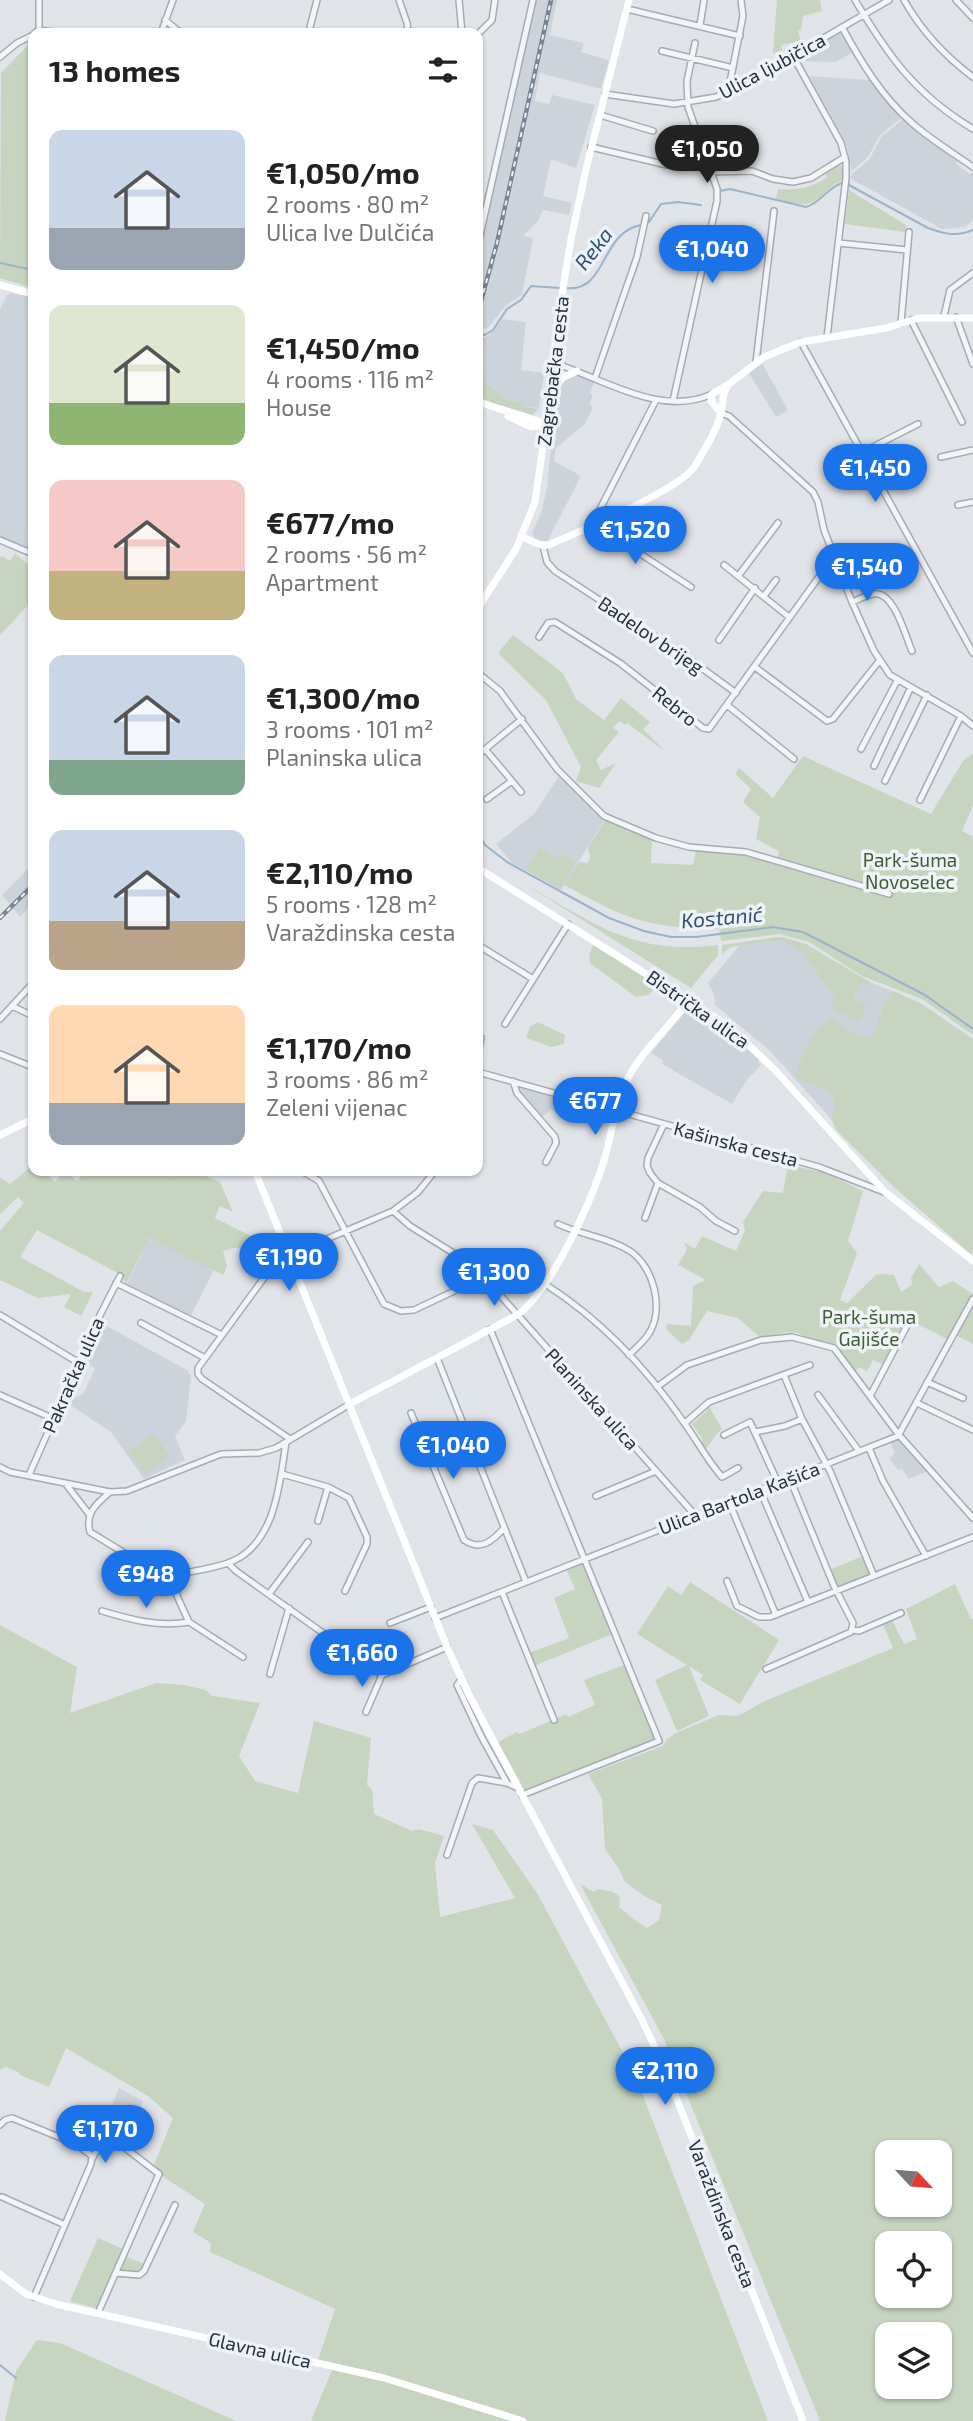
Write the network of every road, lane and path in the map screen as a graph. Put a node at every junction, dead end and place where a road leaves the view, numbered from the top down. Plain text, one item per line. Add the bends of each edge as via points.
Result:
1 (39, 0) edge
2 (173, 0) edge
3 (317, 0) edge
4 (399, 0) edge
5 (459, 0) edge
6 (495, 0) edge
7 (533, 0) edge
8 (629, 0) edge
9 (704, 0) edge
10 (741, 0) edge
11 (855, 0) edge
12 (889, 0) edge
13 (905, 0) edge
14 (956, 0) edge
15 (627, 9) junction
16 (864, 15) junction
17 (973, 18) edge
18 (165, 20) junction
19 (699, 25) junction
20 (310, 27) dead end
21 (842, 27) junction
22 (36, 28) edge
23 (163, 28) edge
24 (175, 28) edge
25 (408, 28) edge
26 (462, 28) edge
27 (483, 29) edge
28 (740, 36) junction
29 (28, 37) edge
30 (695, 43) dead end
31 (663, 51) dead end
32 (793, 56) junction
33 (0, 57) edge
34 (691, 58) junction
35 (733, 68) junction
36 (973, 76) edge
37 (728, 92) junction
38 (605, 94) junction
39 (688, 103) junction
40 (600, 115) junction
41 (973, 129) edge
42 (653, 131) dead end
43 (591, 147) junction
44 (845, 157) junction
45 (667, 165) dead end
46 (973, 167) edge
47 (711, 172) junction
48 (774, 211) dead end
49 (645, 221) dead end
50 (483, 222) edge
51 (909, 232) dead end
52 (839, 243) junction
53 (907, 250) junction
54 (973, 273) edge
55 (2, 286) edge
56 (28, 293) edge
57 (0, 296) edge
58 (944, 316) junction
59 (956, 317) junction
60 (973, 318) edge
61 (911, 320) junction
62 (901, 323) junction
63 (827, 337) junction
64 (800, 342) junction
65 (553, 359) junction
66 (756, 362) junction
67 (973, 364) edge
68 (577, 371) junction
69 (595, 378) junction
70 (716, 398) junction
71 (549, 399) junction
72 (656, 400) junction
73 (673, 401) junction
74 (483, 403) edge
75 (721, 413) junction
76 (962, 422) dead end
77 (529, 423) junction
78 (918, 424) dead end
79 (547, 425) junction
80 (544, 442) junction
81 (973, 450) edge
82 (861, 453) junction
83 (941, 457) dead end
84 (973, 502) edge
85 (958, 505) dead end
86 (778, 523) dead end
87 (595, 524) junction
88 (522, 537) junction
89 (1, 543) edge
90 (544, 546) junction
91 (28, 552) edge
92 (834, 556) junction
93 (724, 565) dead end
94 (739, 575) junction
95 (776, 580) dead end
96 (691, 587) dead end
97 (755, 588) junction
98 (764, 596) junction
99 (483, 600) edge
100 (852, 602) junction
101 (789, 617) junction
102 (539, 637) dead end
103 (719, 640) dead end
104 (912, 651) dead end
105 (973, 653) edge
106 (880, 660) junction
107 (755, 667) junction
108 (483, 680) edge
109 (897, 681) junction
110 (911, 687) junction
111 (736, 693) junction
112 (927, 695) junction
113 (727, 705) junction
114 (961, 716) junction
115 (522, 719) junction
116 (973, 726) edge
117 (861, 748) dead end
118 (485, 749) joint
119 (794, 759) dead end
120 (874, 766) dead end
121 (512, 781) junction
122 (885, 781) dead end
123 (521, 792) dead end
124 (486, 799) dead end
125 (920, 800) dead end
126 (483, 871) edge
127 (889, 894) dead end
128 (568, 924) junction
129 (483, 948) edge
130 (533, 979) junction
131 (28, 988) edge
132 (690, 999) junction
133 (12, 1006) junction
134 (28, 1014) edge
135 (0, 1019) edge
136 (505, 1024) dead end
137 (0, 1054) edge
138 (28, 1063) edge
139 (483, 1073) edge
140 (513, 1082) junction
141 (617, 1110) junction
142 (28, 1121) edge
143 (664, 1124) junction
144 (0, 1135) edge
145 (546, 1162) dead end
146 (257, 1176) edge
147 (310, 1176) edge
148 (431, 1176) edge
149 (657, 1183) junction
150 (885, 1192) junction
151 (393, 1211) junction
152 (645, 1218) dead end
153 (558, 1224) dead end
154 (346, 1231) junction
155 (735, 1231) dead end
156 (574, 1232) junction
157 (289, 1254) junction
158 (973, 1261) edge
159 (120, 1276) dead end
160 (116, 1283) junction
161 (489, 1283) junction
162 (545, 1284) junction
163 (973, 1299) edge
164 (0, 1315) edge
165 (517, 1315) junction
166 (911, 1318) dead end
167 (141, 1323) dead end
168 (491, 1329) junction
169 (222, 1335) junction
170 (629, 1355) junction
171 (205, 1358) junction
172 (437, 1358) junction
173 (79, 1363) junction
174 (810, 1365) dead end
175 (784, 1375) junction
176 (927, 1382) junction
177 (657, 1388) junction
178 (0, 1395) edge
179 (818, 1395) dead end
180 (870, 1396) junction
181 (963, 1398) dead end
182 (917, 1403) junction
183 (350, 1404) junction
184 (411, 1413) dead end
185 (54, 1419) junction
186 (802, 1419) junction
187 (685, 1423) junction
188 (973, 1430) edge
189 (755, 1432) junction
190 (723, 1435) dead end
191 (899, 1435) junction
192 (288, 1440) junction
193 (869, 1448) junction
194 (859, 1451) junction
195 (826, 1464) junction
196 (0, 1467) edge
197 (738, 1468) dead end
198 (656, 1471) junction
199 (282, 1474) junction
200 (29, 1475) junction
201 (790, 1479) junction
202 (65, 1483) junction
203 (778, 1483) junction
204 (328, 1487) junction
205 (760, 1490) junction
206 (110, 1492) junction
207 (596, 1496) dead end
208 (729, 1502) junction
209 (89, 1514) junction
210 (695, 1515) junction
211 (973, 1518) edge
212 (318, 1521) dead end
213 (504, 1528) junction
214 (973, 1537) edge
215 (308, 1542) dead end
216 (926, 1556) junction
217 (584, 1558) junction
218 (228, 1563) junction
219 (172, 1575) junction
220 (874, 1576) junction
221 (727, 1580) dead end
222 (526, 1582) junction
223 (345, 1591) dead end
224 (502, 1591) junction
225 (836, 1591) junction
226 (269, 1594) junction
227 (807, 1602) junction
228 (431, 1607) junction
229 (289, 1608) junction
230 (102, 1611) dead end
231 (901, 1613) dead end
232 (776, 1615) junction
233 (435, 1618) junction
234 (190, 1622) junction
235 (390, 1623) dead end
236 (852, 1630) junction
237 (447, 1647) junction
238 (243, 1657) dead end
239 (766, 1670) dead end
240 (270, 1674) dead end
241 (382, 1675) junction
242 (461, 1680) junction
243 (366, 1712) dead end
244 (554, 1720) dead end
245 (507, 1783) junction
246 (520, 1792) junction
247 (447, 1856) dead end
248 (0, 2125) edge
249 (92, 2159) junction
250 (2, 2197) dead end
251 (175, 2205) dead end
252 (65, 2225) junction
253 (116, 2273) junction
254 (0, 2274) edge
255 (34, 2297) junction
256 (98, 2313) junction
257 (523, 2421) edge
258 (803, 2421) edge

1 - 22 street
2 - 18 street
3 - 20 street
4 - 25 street
5 - 26 street
6 - 27 street via 492,20
7 - 50 street
8 - 15 main road, Zagrebačka cesta
9 - 19 street
10 - 28 street
11 - 16 street
12 - 16 street, Ulica ljubičica
13 - 36 street via 943,51
14 - 17 street
15 - 19 street
15 - 38 main road, Zagrebačka cesta
16 - 21 street, Ulica ljubičica
16 - 41 street via 919,89
18 - 23 street
18 - 24 street
19 - 28 street
21 - 32 street, Ulica ljubičica
21 - 46 street via 885,94 911,122
28 - 35 street
29 - 33 street
30 - 34 street
31 - 34 street
32 - 37 street, Ulica ljubičica
32 - 44 street via 839,137
34 - 35 street
34 - 39 street
35 - 37 street
37 - 39 street, Ulica ljubičica
38 - 39 street, Ulica ljubičica via 663,104
38 - 40 main road, Zagrebačka cesta
39 - 47 street
40 - 42 street
40 - 43 main road, Zagrebačka cesta
43 - 45 street
43 - 65 main road, Zagrebačka cesta
44 - 47 street via 798,181 773,179 752,170
44 - 52 street
47 - 73 street via 717,201
48 - 66 street
49 - 69 street
51 - 53 street
52 - 53 street
52 - 63 street
53 - 62 street
54 - 58 street via 950,289
55 - 56 main road
55 - 57 main road
58 - 59 main road
58 - 61 main road
59 - 60 main road
59 - 67 street
61 - 62 main road
61 - 76 street
62 - 63 main road
63 - 64 main road
64 - 66 main road
64 - 82 street
65 - 68 street
65 - 71 main road, Zagrebačka cesta
66 - 70 main road
68 - 69 street
68 - 71 main road via 562,378
69 - 72 street
70 - 73 street
70 - 75 main road
71 - 77 main road
71 - 79 main road, Zagrebačka cesta
72 - 73 street
72 - 87 street
74 - 77 main road
75 - 87 main road via 689,473 664,491
75 - 92 street via 808,486 818,502
77 - 79 main road
77 - 80 main road
78 - 82 street
79 - 80 main road, Zagrebačka cesta
80 - 88 main road, Zagrebačka cesta via 535,502
81 - 83 street
82 - 105 street
84 - 85 street
86 - 94 street
87 - 90 main road
87 - 96 street
88 - 90 main road
88 - 99 main road, Zagrebačka cesta
89 - 91 street
90 - 111 street, Badelov brijeg via 547,562 555,571
92 - 100 street
92 - 101 street, Rebro
93 - 94 street
94 - 97 street
95 - 98 street
97 - 98 street
97 - 103 street
98 - 101 street
100 - 104 street via 874,593 883,595 891,602
100 - 106 street
101 - 107 street, Rebro
102 - 113 street, Rebro via 548,623 555,622 620,663 705,729 711,728
106 - 107 street via 827,721
106 - 109 street
107 - 111 street, Rebro
108 - 115 street via 500,691
109 - 110 street
109 - 117 street
110 - 112 street
110 - 120 street
111 - 113 street, Rebro
112 - 114 street
112 - 122 street
113 - 119 street
114 - 116 street
114 - 125 street
115 - 118 street
115 - 127 street via 557,769 604,816 656,838 689,847 746,852
118 - 121 street
121 - 123 street
121 - 124 street
126 - 128 main road, Bistrička ulica
128 - 130 street
128 - 132 main road, Bistrička ulica
129 - 130 street
130 - 136 street
131 - 133 street
132 - 141 main road via 636,1064
132 - 150 main road, Bistrička ulica via 756,1049
133 - 134 street
133 - 135 street
137 - 138 street
139 - 140 street, Kašinska cesta
140 - 141 street, Kašinska cesta
140 - 145 street via 555,1137
141 - 143 street, Kašinska cesta
141 - 156 main road via 600,1173
142 - 144 main road
143 - 149 street via 647,1166
143 - 150 street, Kašinska cesta via 830,1170
146 - 157 main road, Varaždinska cesta
147 - 154 street via 319,1181
148 - 151 street
149 - 152 street
149 - 155 street
150 - 158 main road, Kašinska cesta
151 - 154 street
151 - 161 street, Planinska ulica via 459,1256 478,1257 496,1272
153 - 156 street
154 - 157 street
154 - 161 street via 380,1300 396,1310 417,1309 481,1277
156 - 162 main road
156 - 170 street via 631,1252 646,1266 655,1290 655,1317 649,1335
157 - 169 street via 273,1264
157 - 183 main road, Varaždinska cesta
159 - 160 street, Pakračka ulica
160 - 169 street
160 - 173 street, Pakračka ulica
161 - 165 street, Planinska ulica
162 - 165 main road
162 - 170 street via 586,1313
163 - 176 street
164 - 173 street
165 - 168 main road
165 - 198 street, Planinska ulica
166 - 180 street
167 - 171 street
168 - 172 main road
168 - 217 street
169 - 171 street
170 - 177 street
171 - 192 street via 197,1370 202,1379
172 - 183 main road
172 - 213 street
173 - 185 street, Pakračka ulica
174 - 175 street
175 - 186 street
175 - 187 street via 709,1402
176 - 181 street
176 - 182 street
177 - 180 street via 687,1365 761,1340 792,1337 836,1349
177 - 187 street
178 - 185 street
179 - 194 street
180 - 191 street
182 - 188 street
182 - 191 street
183 - 192 street
183 - 228 main road, Varaždinska cesta
184 - 213 street via 464,1540 479,1546
185 - 200 street, Pakračka ulica
186 - 189 street
186 - 195 street
187 - 197 street via 722,1477
189 - 190 street via 750,1422
189 - 203 street
191 - 193 street, Ulica Bartola Kašića
191 - 211 street
192 - 199 street
192 - 206 street via 259,1453 220,1454 127,1491
193 - 194 street, Ulica Bartola Kašića
193 - 216 street
194 - 195 street, Ulica Bartola Kašića
195 - 201 street, Ulica Bartola Kašića
195 - 220 street
196 - 200 street
198 - 207 street
198 - 210 street, Planinska ulica
199 - 204 street
199 - 218 street via 276,1508 257,1541
200 - 202 street
201 - 203 street, Ulica Bartola Kašića
201 - 225 street
202 - 206 street
202 - 209 street
203 - 205 street, Ulica Bartola Kašića
204 - 212 street
204 - 223 street via 349,1498 367,1537 366,1550
205 - 208 street, Ulica Bartola Kašića
205 - 227 street
206 - 209 street
208 - 210 street, Ulica Bartola Kašića
208 - 232 street
209 - 219 street via 90,1532 126,1554 151,1578
210 - 217 street, Ulica Bartola Kašića
213 - 222 street
214 - 216 street
215 - 226 street
216 - 220 street
217 - 222 street, Ulica Bartola Kašića
217 - 246 street via 659,1741
218 - 219 street
218 - 226 street
219 - 234 street
220 - 225 street
221 - 232 street via 737,1606 759,1617
222 - 224 street, Ulica Bartola Kašića
224 - 233 street, Ulica Bartola Kašića
224 - 244 street
225 - 227 street
225 - 236 street via 853,1623
226 - 229 street
227 - 232 street
228 - 233 main road, Varaždinska cesta
228 - 235 street
229 - 240 street
229 - 241 street
230 - 234 street via 142,1623
231 - 236 street
233 - 237 main road, Varaždinska cesta
234 - 238 street
236 - 239 street
237 - 241 street
237 - 242 main road, Varaždinska cesta
241 - 243 street
242 - 245 street, Varaždinska cesta via 457,1685
242 - 246 main road, Varaždinska cesta
245 - 246 street
245 - 247 street via 478,1778 472,1783
246 - 258 main road, Varaždinska cesta via 665,2069
248 - 249 street via 8,2118 18,2120 76,2144
249 - 252 street
249 - 253 street via 107,2133 159,2172
250 - 252 street
251 - 253 street via 144,2271 139,2275
252 - 255 street
253 - 256 street
254 - 255 main road, Glavna ulica
255 - 256 main road, Glavna ulica
256 - 257 main road, Glavna ulica via 384,2378

